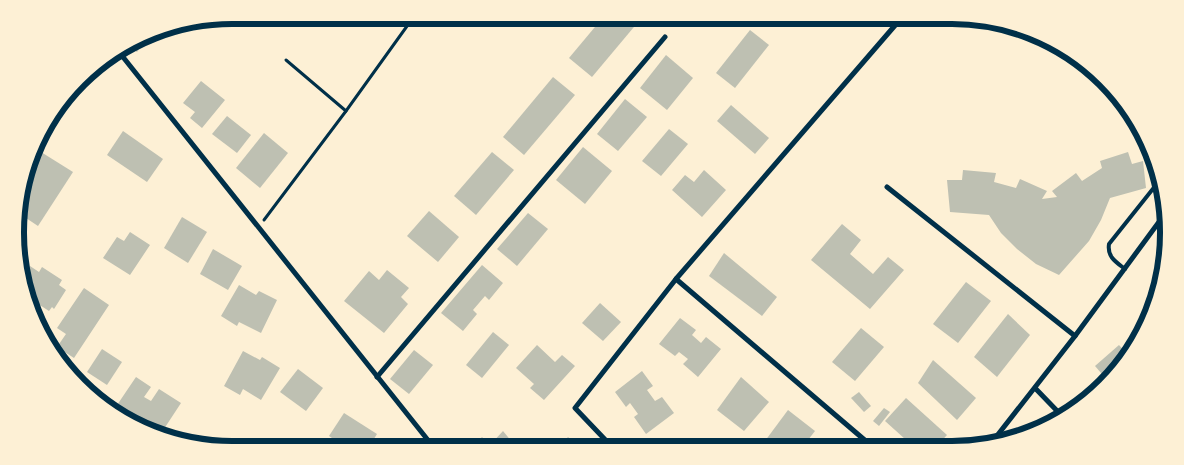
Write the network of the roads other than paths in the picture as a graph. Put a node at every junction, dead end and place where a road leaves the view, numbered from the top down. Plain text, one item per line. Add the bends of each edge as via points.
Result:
1 (896, 24) edge
2 (665, 37) dead end
3 (122, 56) edge
4 (1155, 186) edge
5 (887, 187) dead end
6 (1160, 222) edge
7 (1125, 269) junction
8 (676, 279) junction
9 (1075, 336) junction
10 (377, 377) junction
11 (1035, 388) junction
12 (1057, 412) edge
13 (997, 436) edge
14 (428, 441) edge
15 (606, 441) edge
16 (866, 441) edge

1 - 8 street
2 - 10 street
3 - 10 street
4 - 7 lane via 1109,244 1110,257
5 - 9 street
6 - 7 street
7 - 9 street
8 - 15 street via 575,408
8 - 16 street
9 - 11 street
10 - 14 street
11 - 12 street
11 - 13 street

